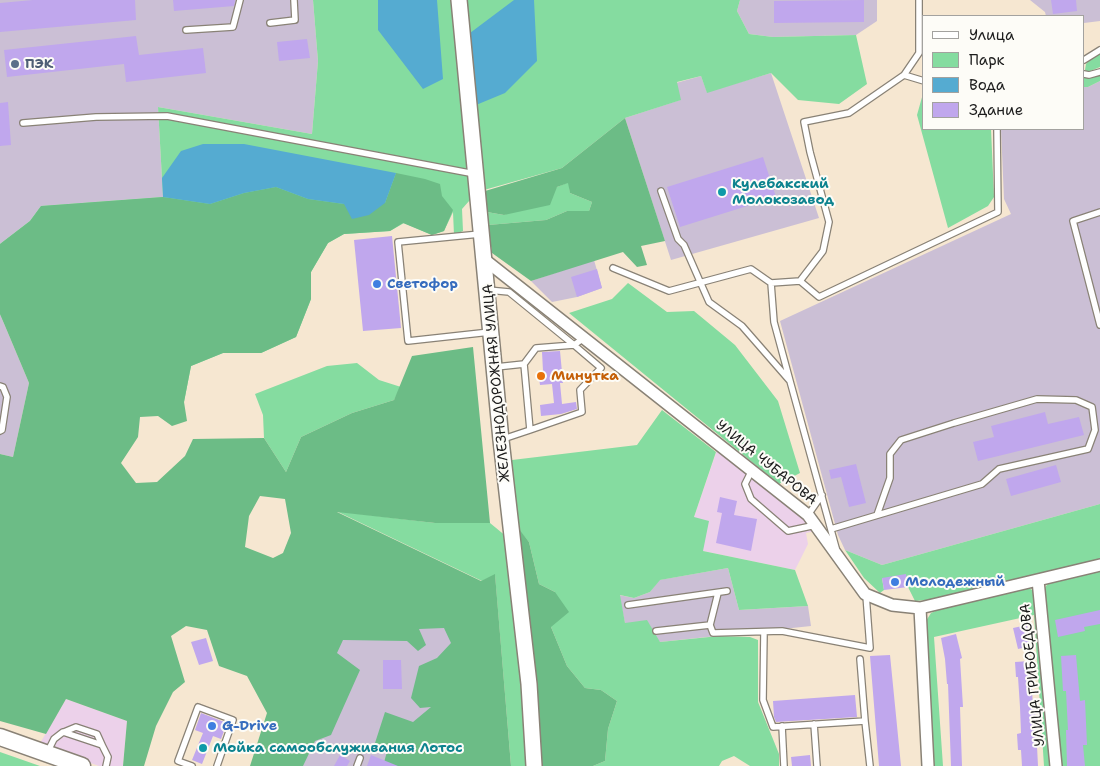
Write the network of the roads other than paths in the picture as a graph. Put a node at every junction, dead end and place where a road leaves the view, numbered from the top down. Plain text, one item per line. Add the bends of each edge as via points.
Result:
1 (240, 0) edge
2 (294, 0) edge
3 (459, 0) edge
4 (918, 0) edge
5 (270, 23) dead end
6 (186, 30) dead end
7 (1100, 50) edge
8 (919, 53) junction
9 (922, 57) edge
10 (1085, 59) edge
11 (1100, 72) edge
12 (1085, 74) edge
13 (904, 75) junction
14 (922, 80) edge
15 (23, 123) dead end
16 (996, 130) edge
17 (475, 174) junction
18 (660, 190) dead end
19 (1100, 212) edge
20 (482, 234) junction
21 (485, 260) junction
22 (613, 268) dead end
23 (800, 281) junction
24 (699, 282) junction
25 (772, 284) junction
26 (488, 290) junction
27 (1100, 325) edge
28 (492, 332) junction
29 (584, 338) junction
30 (574, 346) junction
31 (524, 364) junction
32 (495, 367) junction
33 (790, 381) junction
34 (0, 386) edge
35 (530, 430) junction
36 (0, 431) edge
37 (501, 440) junction
38 (752, 470) junction
39 (822, 495) junction
40 (808, 514) junction
41 (877, 515) junction
42 (816, 525) junction
43 (831, 529) junction
44 (839, 557) junction
45 (1100, 564) edge
46 (1038, 580) junction
47 (727, 591) dead end
48 (718, 593) junction
49 (866, 594) junction
50 (628, 605) dead end
51 (920, 608) junction
52 (710, 625) junction
53 (656, 631) dead end
54 (764, 632) junction
55 (860, 659) dead end
56 (865, 721) junction
57 (814, 724) junction
58 (782, 726) junction
59 (0, 737) edge
60 (46, 753) junction
61 (360, 758) dead end
62 (82, 766) edge
63 (106, 766) edge
64 (192, 766) edge
65 (217, 766) edge
66 (357, 766) edge
67 (534, 766) edge
68 (784, 766) edge
69 (817, 766) edge
70 (870, 766) edge
71 (928, 766) edge
72 (1056, 766) edge

1 - 6 lane via 232,27
2 - 5 lane via 295,20
3 - 17 street, ЖЕЛЕЗНОДОРОЖНАЯ УЛИЦА
4 - 8 lane
7 - 10 lane
8 - 9 lane
8 - 13 lane
11 - 12 lane
13 - 14 lane
13 - 23 lane via 849,113 804,122 829,222 823,251
15 - 17 lane via 167,116
16 - 23 lane via 998,212 819,297
17 - 20 street, ЖЕЛЕЗНОДОРОЖНАЯ УЛИЦА
18 - 24 lane via 678,239 684,245
19 - 27 lane via 1073,221
20 - 21 street, ЖЕЛЕЗНОДОРОЖНАЯ УЛИЦА
20 - 28 lane via 398,242 408,341
21 - 26 street, ЖЕЛЕЗНОДОРОЖНАЯ УЛИЦА
21 - 29 street, УЛИЦА ЧУБАРОВА
22 - 24 lane via 669,290
23 - 25 lane
24 - 25 lane via 751,269
24 - 33 lane via 709,302 742,326
25 - 33 lane via 774,322
26 - 28 street, ЖЕЛЕЗНОДОРОЖНАЯ УЛИЦА
26 - 30 lane via 509,292
28 - 32 street, ЖЕЛЕЗНОДОРОЖНАЯ УЛИЦА
29 - 30 lane
29 - 38 street, УЛИЦА ЧУБАРОВА
30 - 31 lane via 536,348
30 - 35 lane via 601,368 580,390 582,412
31 - 32 lane
31 - 35 lane
32 - 37 street, ЖЕЛЕЗНОДОРОЖНАЯ УЛИЦА
33 - 39 lane
34 - 36 lane via 7,397
35 - 37 lane
37 - 67 street, ЖЕЛЕЗНОДОРОЖНАЯ УЛИЦА via 529,684
38 - 40 street, УЛИЦА ЧУБАРОВА
38 - 42 lane via 745,484 751,499 788,532
39 - 40 lane
39 - 43 lane
40 - 42 street, УЛИЦА ЧУБАРОВА
41 - 41 lane via 982,484 999,469 1088,449 1096,430 1092,407 1076,400 1037,399 901,440 890,454 890,478
41 - 43 lane
42 - 44 street, УЛИЦА ЧУБАРОВА
43 - 44 lane
44 - 49 street, УЛИЦА ЧУБАРОВА
45 - 46 street
46 - 51 street
46 - 72 street, УЛИЦА ГРИБОЕДОВА
47 - 48 lane
48 - 50 lane
48 - 52 lane
49 - 51 street via 892,605
49 - 54 lane via 870,648 782,631
51 - 71 street
52 - 53 lane
52 - 54 lane via 713,633
54 - 58 lane via 763,700 773,727
55 - 56 lane
56 - 57 lane
56 - 70 lane
57 - 58 lane
57 - 69 lane
58 - 68 lane
59 - 60 main road
60 - 62 main road
60 - 63 lane via 54,739 63,732 102,745 108,757
61 - 66 lane
64 - 65 lane via 178,760 198,707 233,720

